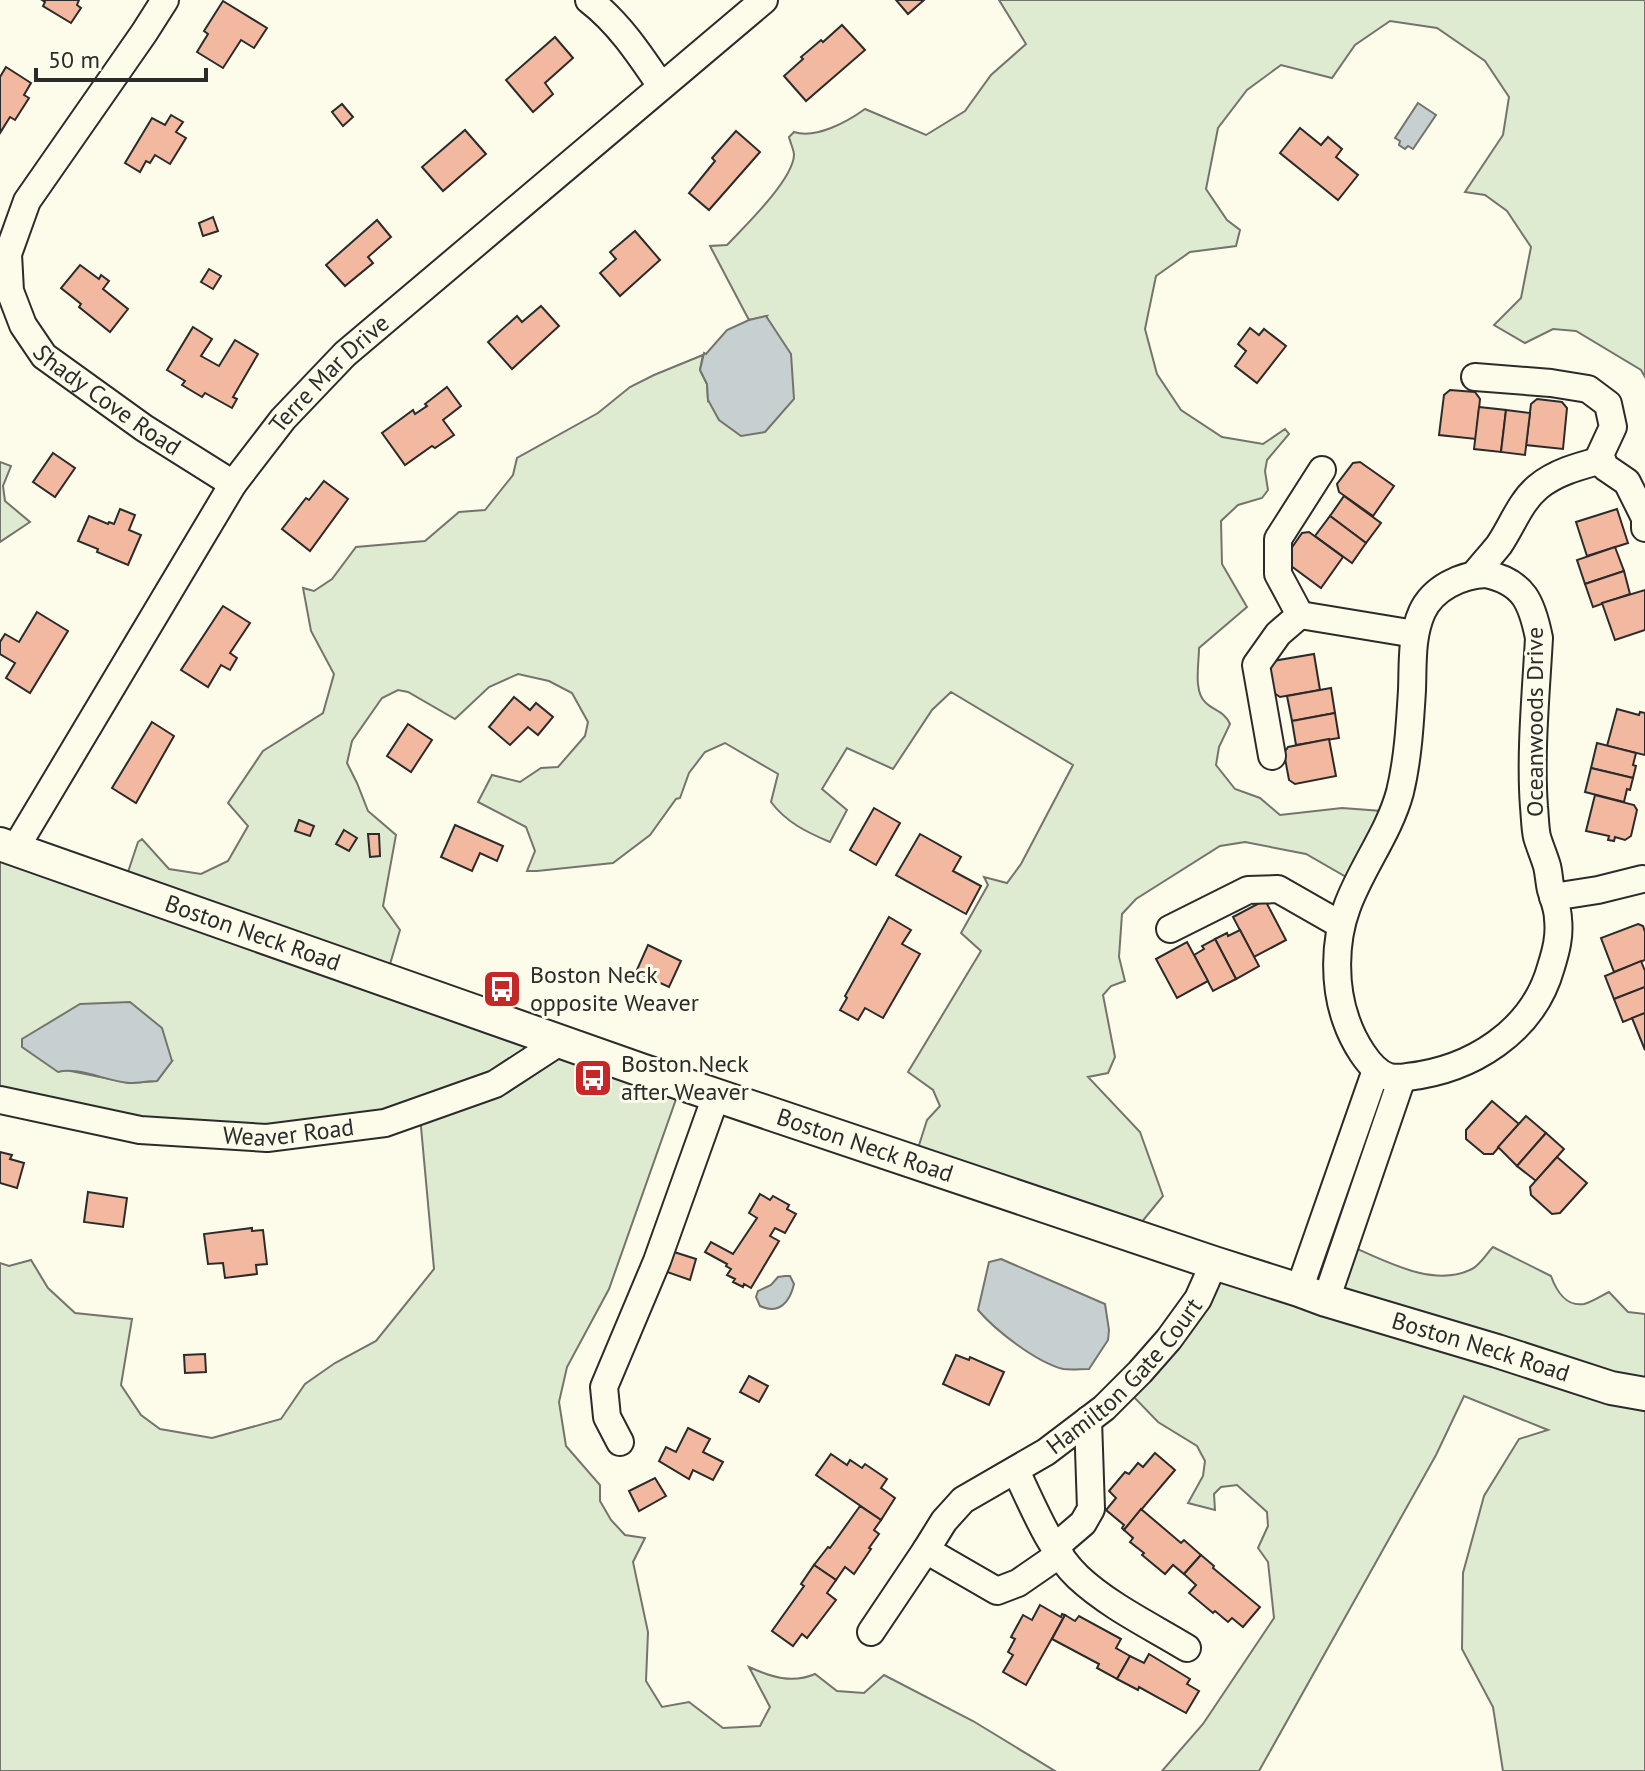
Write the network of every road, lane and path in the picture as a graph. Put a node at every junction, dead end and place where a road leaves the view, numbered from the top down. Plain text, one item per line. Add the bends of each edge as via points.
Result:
1 (165, 0) edge
2 (589, 0) edge
3 (764, 0) edge
4 (661, 86) junction
5 (1475, 377) dead end
6 (1602, 460) junction
7 (1322, 470) dead end
8 (233, 484) junction
9 (1645, 528) edge
10 (1474, 575) junction
11 (1300, 615) junction
12 (1415, 634) junction
13 (1272, 756) dead end
14 (8, 847) edge
15 (1644, 878) edge
16 (1553, 897) junction
17 (1341, 925) junction
18 (1170, 929) dead end
19 (561, 1041) junction
20 (1376, 1070) junction
21 (1402, 1078) junction
22 (716, 1096) junction
23 (0, 1100) edge
24 (1330, 1204) junction
25 (1356, 1213) junction
26 (1214, 1263) junction
27 (1313, 1295) junction
28 (1645, 1394) edge
29 (1088, 1420) junction
30 (620, 1442) dead end
31 (1016, 1471) junction
32 (926, 1550) junction
33 (1058, 1550) junction
34 (871, 1632) dead end
35 (1187, 1648) dead end

1 - 8 street, Shady Cove Road via 27,201 8,254 10,291 23,325 44,356
2 - 4 street via 636,48
3 - 4 street, Terre Mar Drive
4 - 8 street, Terre Mar Drive via 345,354 283,419
5 - 6 street via 1588,389 1608,404 1613,427
6 - 9 street via 1627,482
6 - 10 street via 1573,468 1535,489
7 - 11 street via 1278,539 1278,574
8 - 14 street, Terre Mar Drive
10 - 12 street via 1441,590 1422,611
10 - 16 street, Oceanwoods Drive via 1509,581 1526,597 1534,615 1539,638 1534,803
11 - 12 street
11 - 13 street via 1256,665
12 - 17 street via 1400,791
14 - 19 main road, Boston Neck Road
15 - 16 street
16 - 21 street, Oceanwoods Drive via 1557,948 1540,996 1524,1019 1496,1045 1456,1066
17 - 18 street via 1278,889 1248,890
17 - 20 street via 1338,973 1346,1021
19 - 22 main road, Boston Neck Road
19 - 23 street, Weaver Road via 495,1084 385,1123 267,1138 140,1130
20 - 21 street, Oceanwoods Drive
20 - 24 street
21 - 25 street
22 - 26 main road, Boston Neck Road
22 - 30 street via 657,1261 604,1387 607,1417
24 - 25 street
24 - 27 street
25 - 27 street
26 - 27 main road, Boston Neck Road
26 - 29 street, Hamilton Gate Court via 1198,1299 1169,1339
27 - 28 main road, Boston Neck Road
29 - 31 street, Hamilton Gate Court
29 - 33 street via 1091,1509
31 - 32 street, Hamilton Gate Court via 963,1500
31 - 33 street
32 - 33 street via 997,1591 1018,1583
32 - 34 street, Hamilton Gate Court
33 - 35 street via 1077,1576 1103,1597

